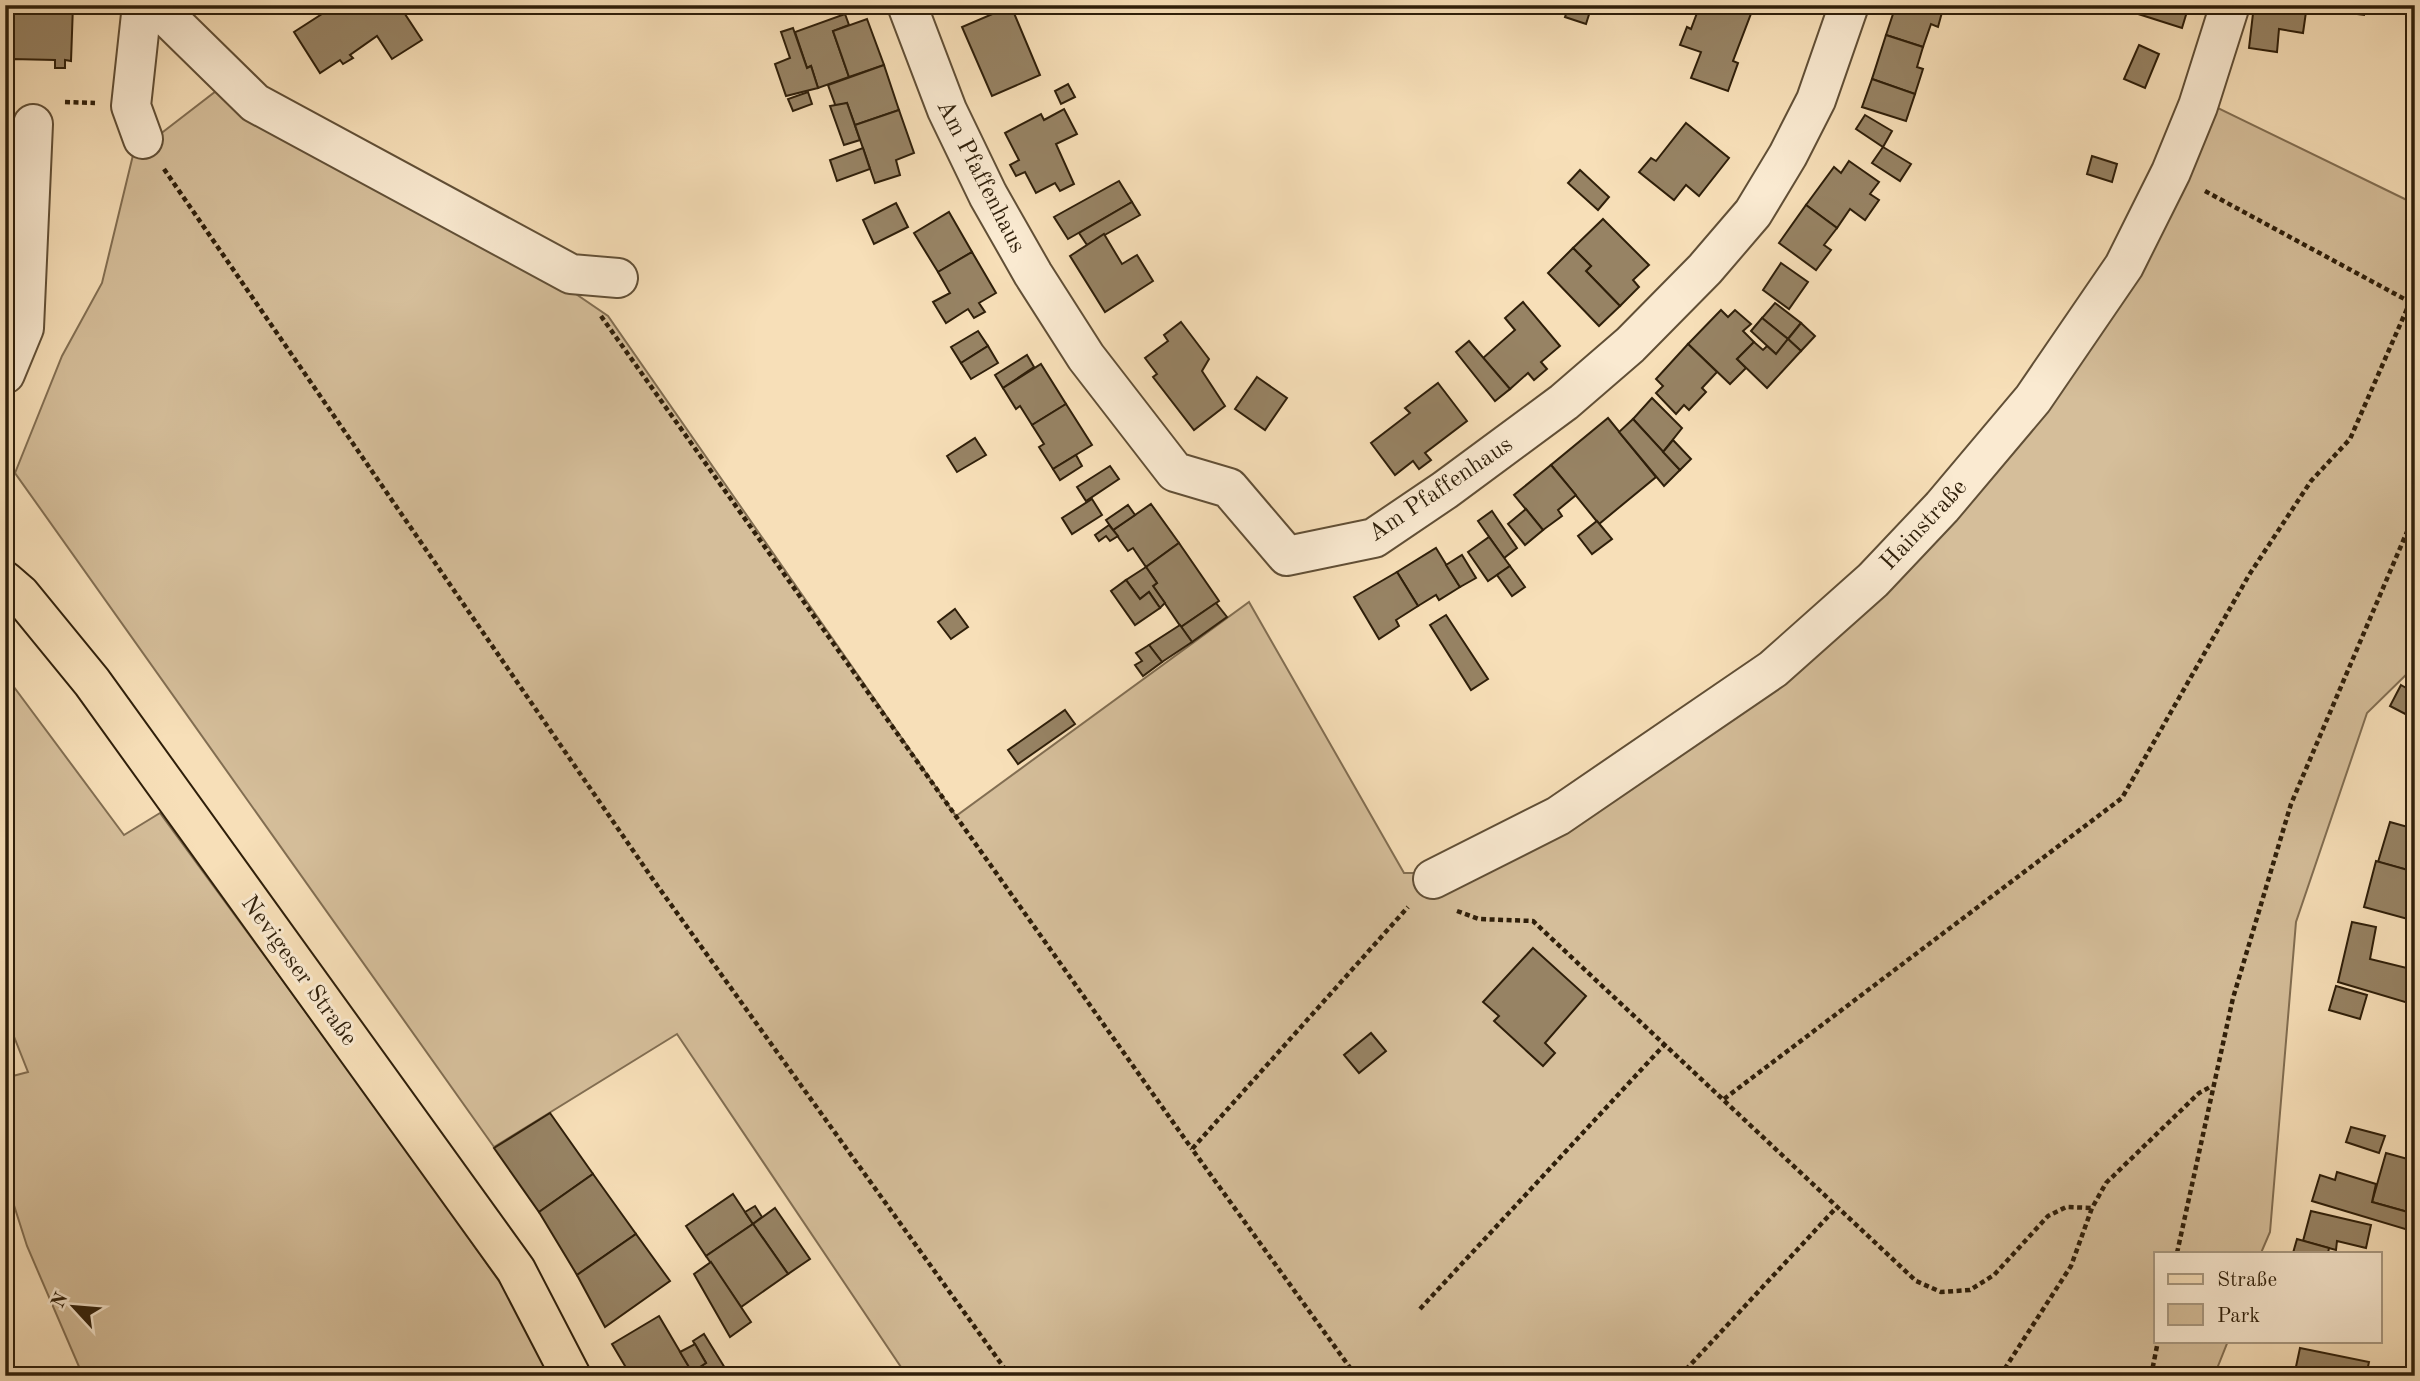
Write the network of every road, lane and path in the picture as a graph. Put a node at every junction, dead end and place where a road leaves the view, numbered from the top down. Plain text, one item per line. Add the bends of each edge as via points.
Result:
1 (142, 5) edge
2 (155, 5) edge
3 (907, 5) edge
4 (1849, 5) edge
5 (2230, 5) edge
6 (64, 102) dead end
7 (79, 102) dead end
8 (33, 124) dead end
9 (143, 139) joint
10 (2192, 184) dead end
11 (571, 274) junction
12 (618, 278) dead end
13 (2410, 302) junction
14 (2415, 329) edge
15 (5, 373) edge
16 (2415, 513) edge
17 (5, 581) edge
18 (1433, 879) junction
19 (1665, 1044) junction
20 (2212, 1086) junction
21 (1724, 1099) junction
22 (1192, 1149) junction
23 (1836, 1208) junction
24 (2092, 1208) junction
25 (2176, 1252) edge
26 (1420, 1309) dead end
27 (2158, 1342) edge
28 (571, 1376) edge
29 (1010, 1376) edge
30 (1356, 1376) edge
31 (1680, 1376) edge
32 (2000, 1376) edge
33 (2151, 1376) edge

1 - 9 street via 131,106
2 - 11 street via 255,103
3 - 4 street, Am Pfaffenhaus via 947,110 988,195 1086,357 1175,472 1229,488 1287,556 1374,538 1564,402 1630,345 1753,213 1816,100
5 - 18 street, Hainstraße via 2171,173 2124,266 2033,399 1942,507 1873,580 1773,669 1558,816
6 - 7 path
8 - 15 street via 24,328
9 - 29 path via 654,881
10 - 13 path
11 - 12 street
11 - 22 path
13 - 14 path
13 - 21 path via 2350,439 2311,481 2249,575 2122,798
16 - 20 path via 2291,804 2233,998
17 - 28 main road, Nevigeser Straße via 92,682 516,1270
18 - 19 path via 1443,899 1456,911 1479,919 1533,921
18 - 22 path
19 - 21 path
19 - 26 path
20 - 24 path via 2199,1093 2106,1183
20 - 25 path
21 - 23 path
22 - 30 path
23 - 24 path via 1916,1281 1941,1292 1970,1290 1994,1275 2048,1216 2066,1207
23 - 31 path
24 - 32 path via 2071,1266
27 - 33 path

